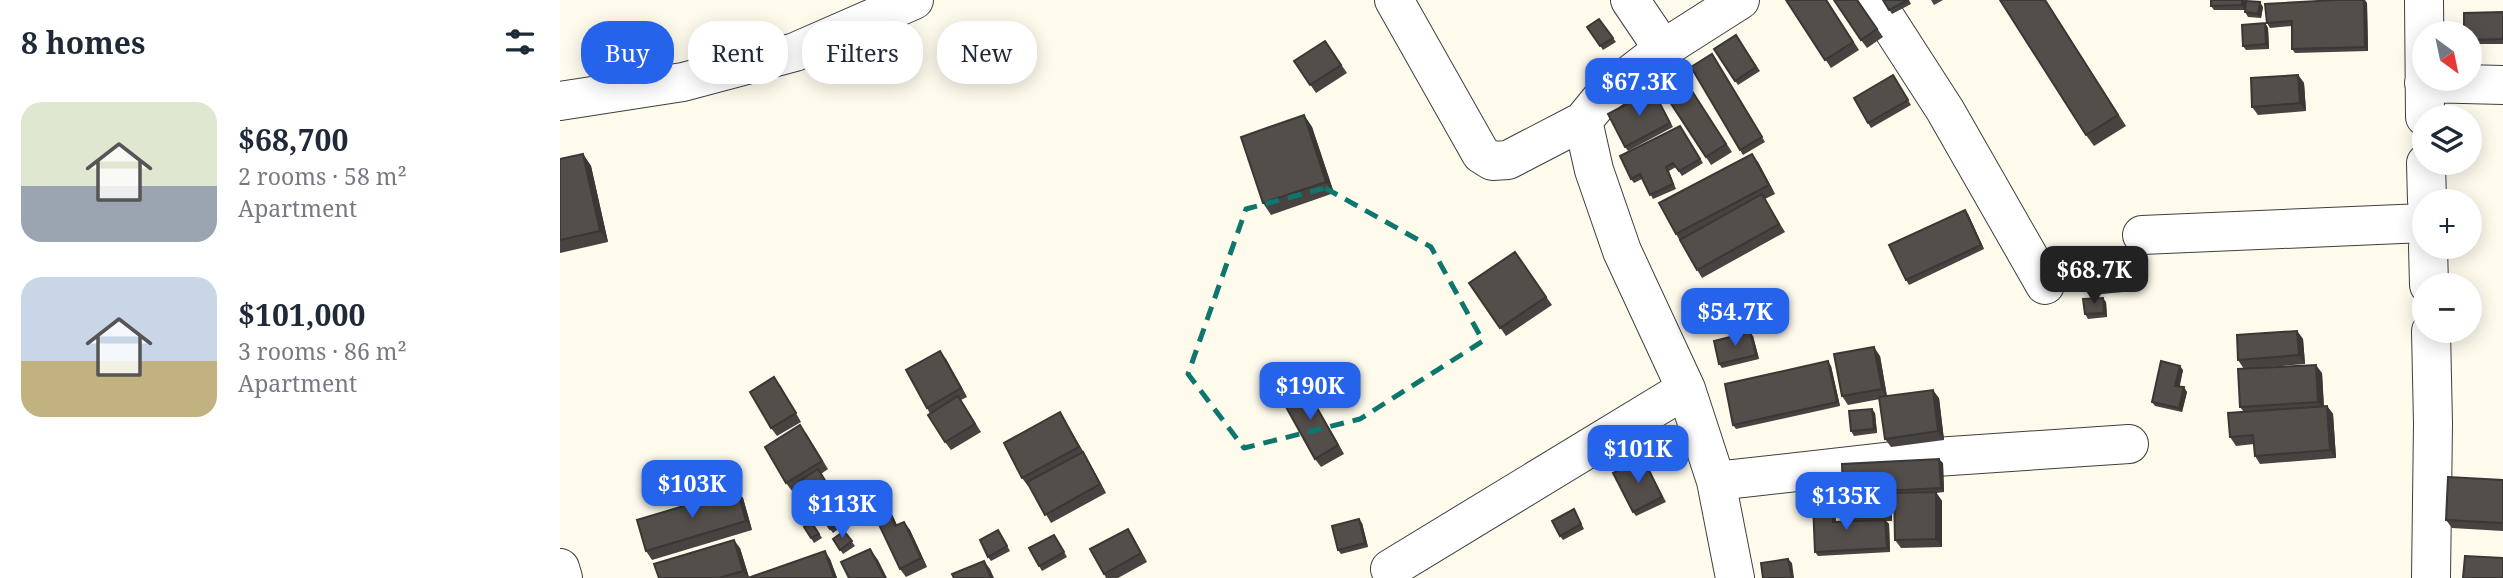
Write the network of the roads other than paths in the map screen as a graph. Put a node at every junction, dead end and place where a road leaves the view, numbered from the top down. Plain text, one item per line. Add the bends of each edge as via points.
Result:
1 (914, 0) edge
2 (1394, 0) edge
3 (1630, 0) edge
4 (1740, 0) edge
5 (1874, 0) edge
6 (2424, 0) edge
7 (2424, 21) edge
8 (1663, 49) junction
9 (2503, 59) edge
10 (2482, 60) edge
11 (2482, 84) edge
12 (2503, 85) edge
13 (560, 101) edge
14 (1583, 121) junction
15 (2412, 224) edge
16 (2142, 235) dead end
17 (2045, 285) dead end
18 (2431, 343) edge
19 (1686, 389) junction
20 (2129, 444) dead end
21 (1716, 481) junction
22 (560, 568) edge
23 (1390, 569) dead end
24 (563, 578) edge
25 (1735, 578) edge
26 (2431, 578) edge

1 - 13 street via 794,52 683,82
2 - 14 street via 1480,154 1508,160
3 - 8 street
4 - 8 street
5 - 17 street via 1945,110
6 - 7 street
8 - 14 street via 1605,94
9 - 10 street
11 - 12 street
14 - 19 street via 1594,170 1622,251
15 - 16 street
18 - 26 street
19 - 21 street
19 - 23 street
20 - 21 street via 1921,458
21 - 25 street
22 - 24 street

